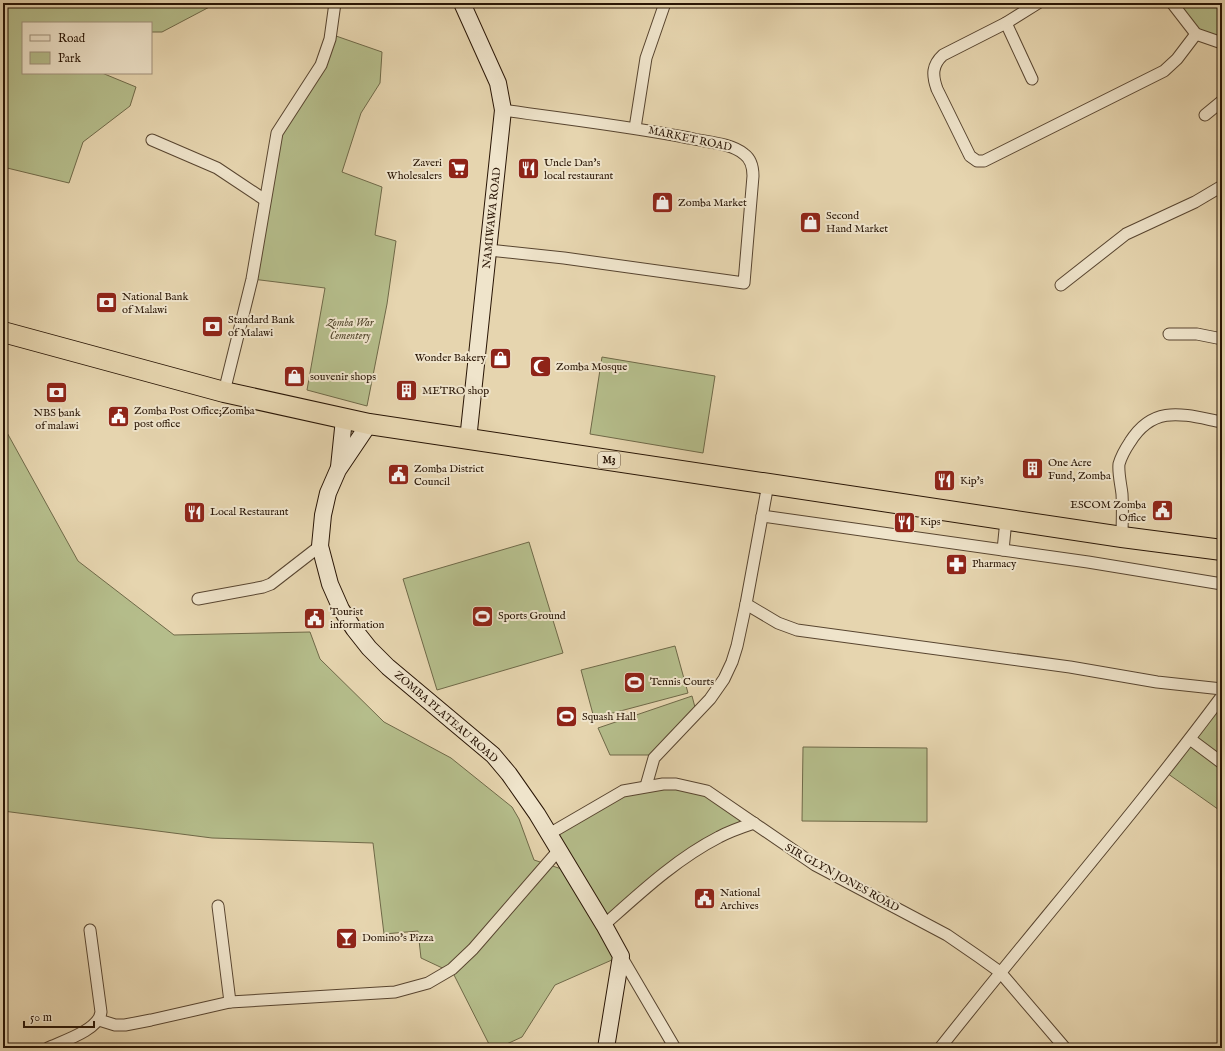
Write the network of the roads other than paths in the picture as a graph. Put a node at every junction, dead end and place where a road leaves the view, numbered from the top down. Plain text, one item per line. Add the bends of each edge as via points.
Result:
1 (335, 3) edge
2 (462, 3) edge
3 (665, 3) edge
4 (1038, 3) edge
5 (1172, 3) edge
6 (1006, 23) junction
7 (1196, 34) junction
8 (1222, 43) edge
9 (1032, 79) dead end
10 (1222, 101) edge
11 (503, 110) junction
12 (1206, 114) dead end
13 (634, 128) junction
14 (152, 140) dead end
15 (1222, 186) edge
16 (265, 200) junction
17 (488, 250) junction
18 (1061, 285) dead end
19 (3, 332) edge
20 (1169, 334) dead end
21 (1222, 339) edge
22 (224, 392) junction
23 (344, 419) junction
24 (1222, 422) edge
25 (369, 424) junction
26 (468, 440) junction
27 (338, 470) junction
28 (768, 484) junction
29 (762, 516) junction
30 (1006, 520) junction
31 (1122, 537) junction
32 (320, 546) junction
33 (1003, 550) junction
34 (1222, 550) edge
35 (1222, 584) edge
36 (198, 599) dead end
37 (746, 604) junction
38 (1222, 689) edge
39 (1222, 696) edge
40 (1190, 740) junction
41 (1222, 763) edge
42 (646, 786) junction
43 (754, 823) junction
44 (549, 834) junction
45 (558, 851) junction
46 (218, 906) dead end
47 (604, 925) junction
48 (90, 930) dead end
49 (621, 956) junction
50 (1000, 972) junction
51 (230, 1002) junction
52 (99, 1020) junction
53 (48, 1048) edge
54 (606, 1048) edge
55 (675, 1048) edge
56 (940, 1048) edge
57 (1065, 1048) edge

1 - 16 street via 330,39 321,65 277,133
2 - 11 street, NAMIWAWA ROAD via 498,83
3 - 13 street via 646,58
4 - 6 street
5 - 7 street
6 - 7 street via 936,61 934,80 937,89 970,156 977,161 984,161 1164,70
6 - 9 street
7 - 8 street
10 - 12 street
11 - 13 street, MARKET ROAD
11 - 17 street, NAMIWAWA ROAD
13 - 17 street, MARKET ROAD via 714,143 738,150 749,160 753,167 753,176 744,283
14 - 16 street via 217,168
15 - 18 street via 1195,202 1126,234
16 - 22 street via 250,287
17 - 26 street, NAMIWAWA ROAD
19 - 22 highway, M3
20 - 21 street via 1197,334
22 - 23 highway, M3
23 - 25 highway, M3
23 - 27 street, ZOMBA PLATEAU ROAD
24 - 31 street via 1167,414 1149,421 1140,428 1119,464 1123,509
25 - 26 highway, M3
25 - 27 street, ZOMBA PLATEAU ROAD
26 - 28 highway, M3
27 - 32 street, ZOMBA PLATEAU ROAD via 328,493
28 - 29 street
28 - 30 highway, M3
29 - 33 street
29 - 37 street
30 - 31 highway, M3
30 - 33 street
31 - 34 highway, M3
32 - 36 street via 271,584
32 - 44 street, ZOMBA PLATEAU ROAD via 330,584 341,609 354,629 388,667 493,755 520,789
33 - 35 street
37 - 38 street via 778,623 797,630 1062,666 1157,682
37 - 42 street via 737,646 724,679 710,699 654,758
39 - 40 street
40 - 41 street
40 - 50 street
42 - 43 street, SIR GLYN JONES ROAD via 676,784 707,791
42 - 44 street, SIR GLYN JONES ROAD via 624,791
43 - 47 street via 719,837 682,861 647,887
43 - 50 street, SIR GLYN JONES ROAD via 815,865 947,935
44 - 45 street, ZOMBA PLATEAU ROAD
45 - 47 street, ZOMBA PLATEAU ROAD
45 - 51 street via 473,949 452,969 428,983 395,992
46 - 51 street
47 - 49 street, ZOMBA PLATEAU ROAD
48 - 52 street via 101,1012
49 - 54 street
49 - 55 street
50 - 56 street
50 - 57 street, SIR GLYN JONES ROAD
51 - 52 street via 125,1025
52 - 53 street via 91,1027

